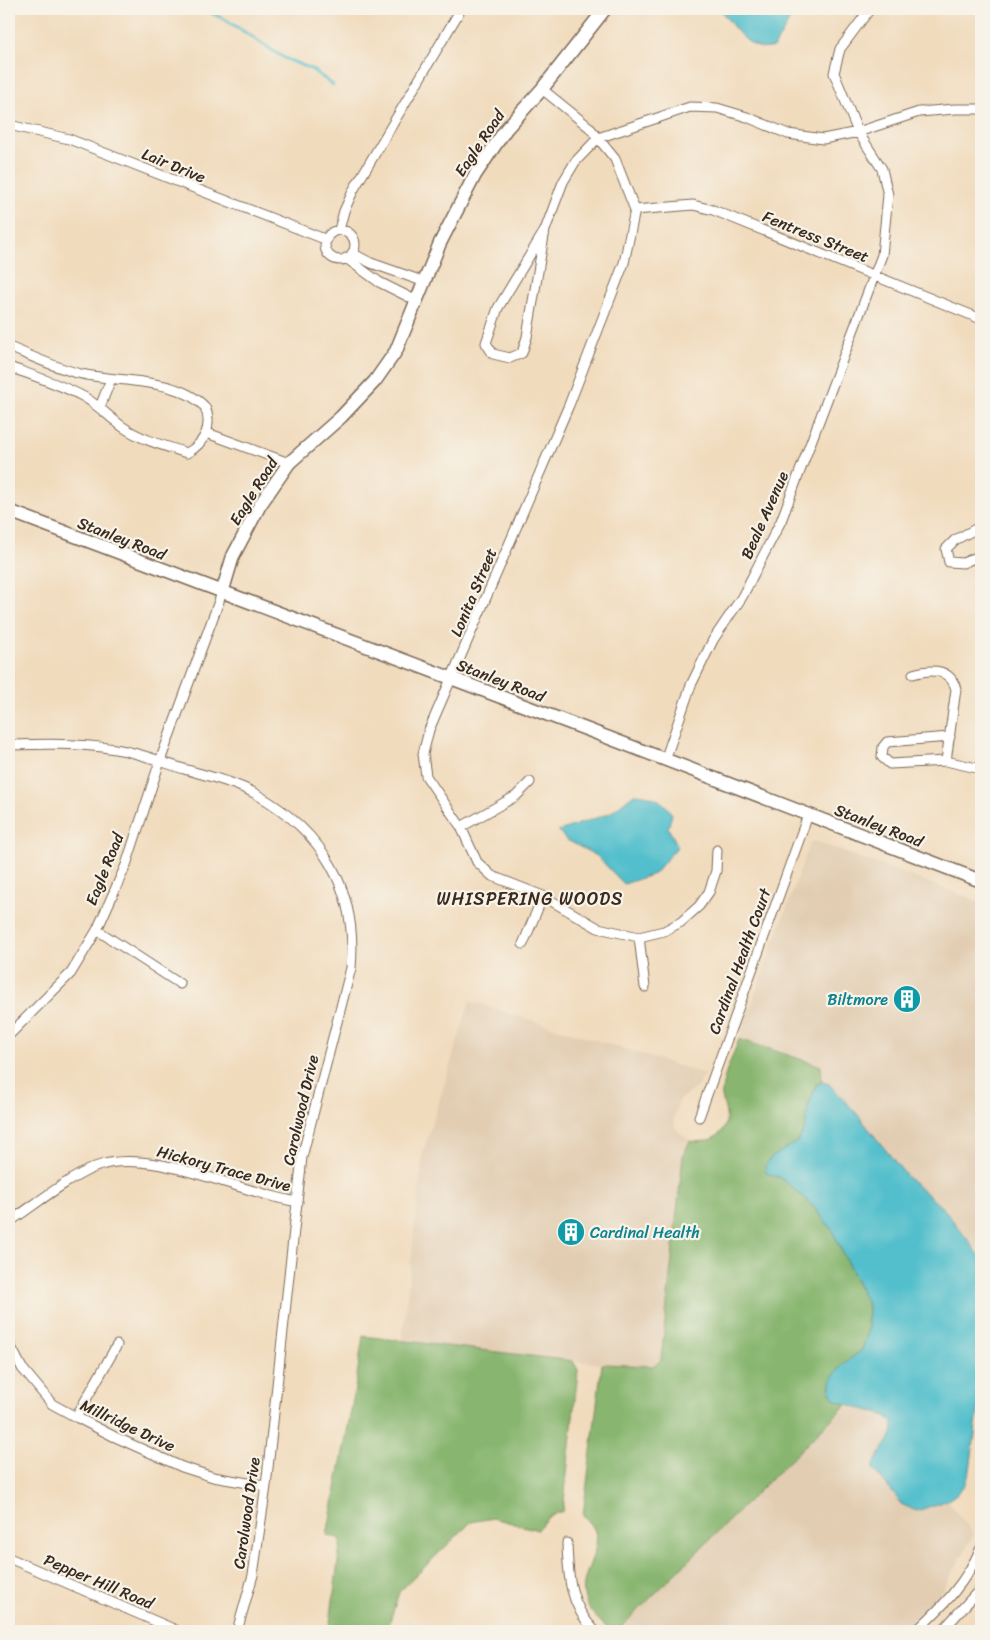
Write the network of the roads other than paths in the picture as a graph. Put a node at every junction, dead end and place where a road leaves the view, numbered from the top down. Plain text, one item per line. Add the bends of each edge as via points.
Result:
1 (461, 9) edge
2 (605, 9) edge
3 (870, 9) edge
4 (542, 89) junction
5 (981, 109) edge
6 (9, 125) edge
7 (858, 132) junction
8 (598, 138) junction
9 (635, 210) junction
10 (339, 230) junction
11 (545, 230) junction
12 (327, 240) junction
13 (349, 256) junction
14 (875, 276) junction
15 (425, 282) junction
16 (417, 300) junction
17 (981, 319) edge
18 (9, 347) edge
19 (9, 367) edge
20 (111, 379) junction
21 (100, 407) junction
22 (208, 433) junction
23 (289, 464) junction
24 (9, 512) edge
25 (981, 526) edge
26 (981, 555) edge
27 (222, 593) junction
28 (913, 674) dead end
29 (452, 679) junction
30 (950, 737) junction
31 (9, 745) edge
32 (665, 760) junction
33 (160, 761) junction
34 (946, 761) junction
35 (981, 769) edge
36 (530, 782) dead end
37 (808, 815) junction
38 (461, 827) junction
39 (717, 850) dead end
40 (981, 882) edge
41 (543, 896) junction
42 (97, 930) junction
43 (639, 937) junction
44 (523, 944) dead end
45 (180, 984) dead end
46 (646, 987) dead end
47 (9, 1035) edge
48 (699, 1117) dead end
49 (298, 1202) junction
50 (9, 1222) edge
51 (9, 1343) edge
52 (118, 1345) dead end
53 (76, 1417) junction
54 (266, 1486) junction
55 (567, 1543) dead end
56 (981, 1548) edge
57 (9, 1558) edge
58 (981, 1588) edge
59 (178, 1631) edge
60 (237, 1631) edge
61 (595, 1631) edge
62 (916, 1631) edge
63 (942, 1631) edge

1 - 10 street via 354,189
2 - 4 street, Eagle Road
3 - 7 street, Beale Avenue via 840,49 834,73
4 - 8 street
4 - 15 street, Eagle Road via 506,129 474,175
5 - 7 street via 919,112
6 - 12 street, Lair Drive via 69,139
7 - 8 street via 823,139 788,134 717,108 690,107
7 - 14 street, Beale Avenue via 882,169 888,196 882,255
8 - 9 street via 615,159
8 - 11 street via 575,162 563,182
9 - 14 street, Fentress Street via 693,204
9 - 29 street, Lonita Street via 624,263 569,405
10 - 12 street via 331,233
10 - 13 street via 348,232 354,240
11 - 11 street via 498,308 486,343 493,354 510,358 522,353
12 - 13 street via 327,249 332,257
13 - 15 street
13 - 16 street via 379,282
14 - 17 street, Fentress Street
14 - 32 street, Beale Avenue via 781,521 742,597 713,640 695,678
15 - 16 street, Eagle Road
16 - 23 street, Eagle Road via 396,351 375,381
18 - 20 street via 76,373
19 - 21 street via 70,390
20 - 21 street
20 - 22 street via 150,382 194,399 206,409
21 - 22 street via 120,425 141,437 187,453
22 - 23 street
23 - 27 street, Eagle Road via 260,505 233,556
24 - 27 street, Stanley Road
25 - 26 street via 946,549 949,562 963,563
27 - 29 street, Stanley Road
27 - 33 street, Eagle Road
28 - 30 street via 942,672 954,681
29 - 32 street, Stanley Road
29 - 38 street, Lonita Street via 429,730 423,754 426,776
30 - 34 street
30 - 34 street via 887,742 883,747 882,757 890,764
31 - 33 street, Carolwood Drive via 70,744 135,753
32 - 37 street, Stanley Road
33 - 42 street, Eagle Road via 126,864
33 - 49 street, Carolwood Drive via 228,782 254,793 282,811 299,824 330,860 342,888 354,943 351,968 302,1157
34 - 35 street
36 - 38 street via 516,796
37 - 40 street, Stanley Road
37 - 48 street, Cardinal Health Court
38 - 41 street, Lonita Street via 477,862 492,876
39 - 43 street, Lonita Street via 716,871 709,892 699,906 681,922 664,931
41 - 43 street, Lonita Street via 598,928
41 - 44 street
42 - 45 street
42 - 47 street, Eagle Road via 71,972
43 - 46 street
49 - 50 street, Hickory Trace Drive via 279,1200 172,1167 122,1162 96,1167
49 - 54 street, Carolwood Drive
51 - 53 street, Millridge Drive via 22,1368 52,1404
52 - 53 street
53 - 54 street, Millridge Drive via 182,1467 213,1477
54 - 60 street, Carolwood Drive via 253,1575
55 - 61 street via 571,1592 579,1612
56 - 62 street via 962,1584 946,1604
57 - 59 street, Pepper Hill Road
58 - 63 street

